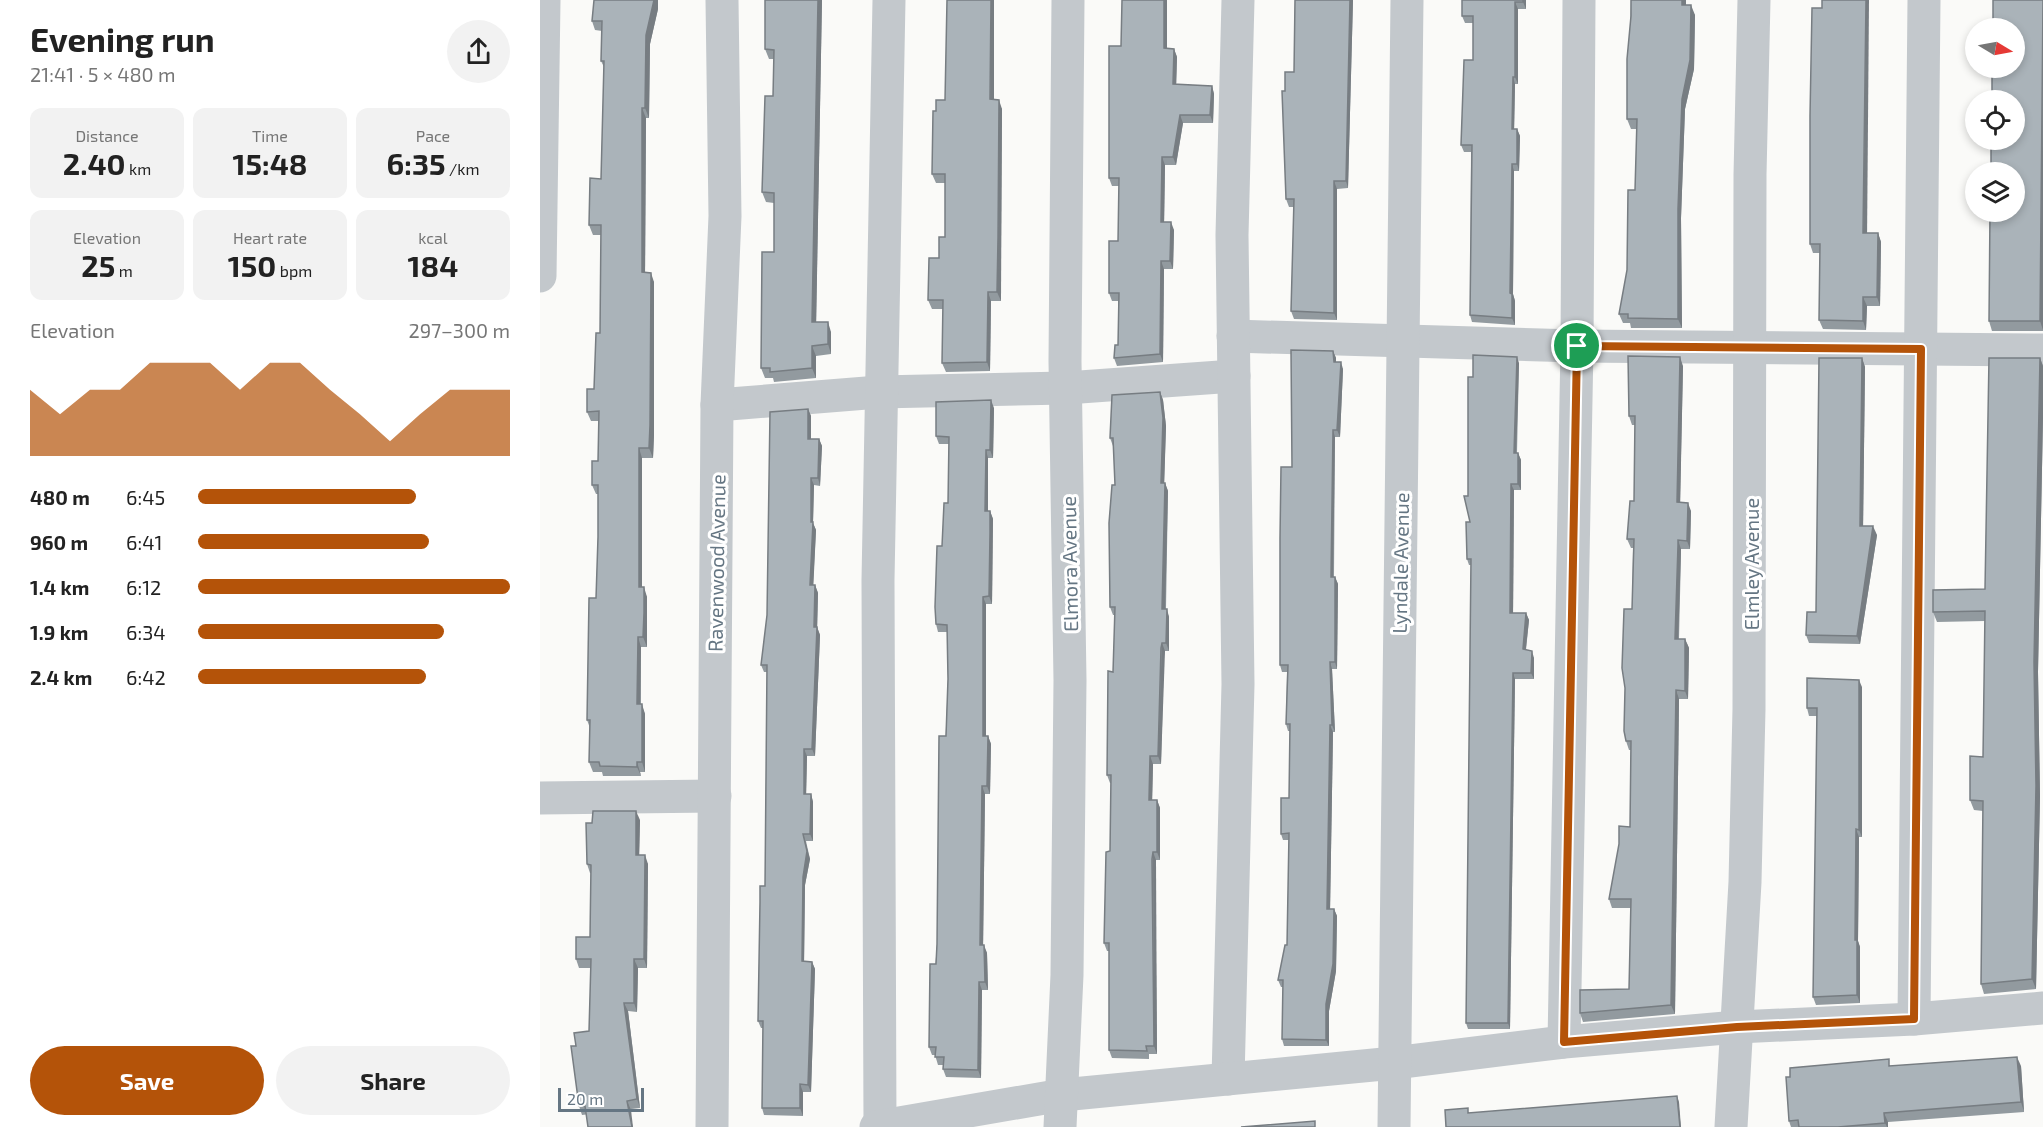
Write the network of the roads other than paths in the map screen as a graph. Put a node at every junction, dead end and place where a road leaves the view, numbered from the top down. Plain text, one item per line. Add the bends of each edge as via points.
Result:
1 (544, 0) edge
2 (722, 0) edge
3 (889, 0) edge
4 (1068, 0) edge
5 (1238, 0) edge
6 (1407, 0) edge
7 (1579, 0) edge
8 (1754, 0) edge
9 (1924, 0) edge
10 (540, 276) edge
11 (1233, 336) junction
12 (1403, 340) junction
13 (1577, 346) junction
14 (1750, 347) junction
15 (1921, 349) junction
16 (2043, 350) edge
17 (1234, 376) junction
18 (1066, 388) junction
19 (879, 392) junction
20 (717, 405) junction
21 (715, 796) junction
22 (540, 798) edge
23 (2043, 1008) edge
24 (1914, 1019) junction
25 (1737, 1027) junction
26 (1564, 1042) junction
27 (1394, 1063) junction
28 (1228, 1079) junction
29 (1062, 1095) junction
30 (878, 1126) edge
31 (712, 1127) edge
32 (1060, 1127) edge
33 (1394, 1127) edge
34 (1731, 1127) edge

1 - 10 street
2 - 20 street, Ravenwood Avenue via 724,216
3 - 19 street
4 - 18 street, Elmora Avenue
5 - 11 street
6 - 12 street, Lyndale Avenue
7 - 13 street
8 - 14 street, Elmley Avenue
9 - 15 street
11 - 12 street
11 - 17 street
12 - 13 street
12 - 27 street, Lyndale Avenue
13 - 14 street
13 - 26 street
14 - 15 street
14 - 25 street, Elmley Avenue via 1750,686
15 - 16 street
15 - 24 street
17 - 18 street
17 - 28 street via 1238,684
18 - 19 street
18 - 29 street, Elmora Avenue via 1070,692
19 - 20 street
19 - 30 street
20 - 21 street, Ravenwood Avenue
21 - 22 street
21 - 31 street, Ravenwood Avenue
23 - 24 street
24 - 25 street
25 - 26 street
25 - 34 street, Elmley Avenue
26 - 27 street
27 - 28 street
27 - 33 street, Lyndale Avenue
28 - 29 street
29 - 30 street
29 - 32 street, Elmora Avenue

